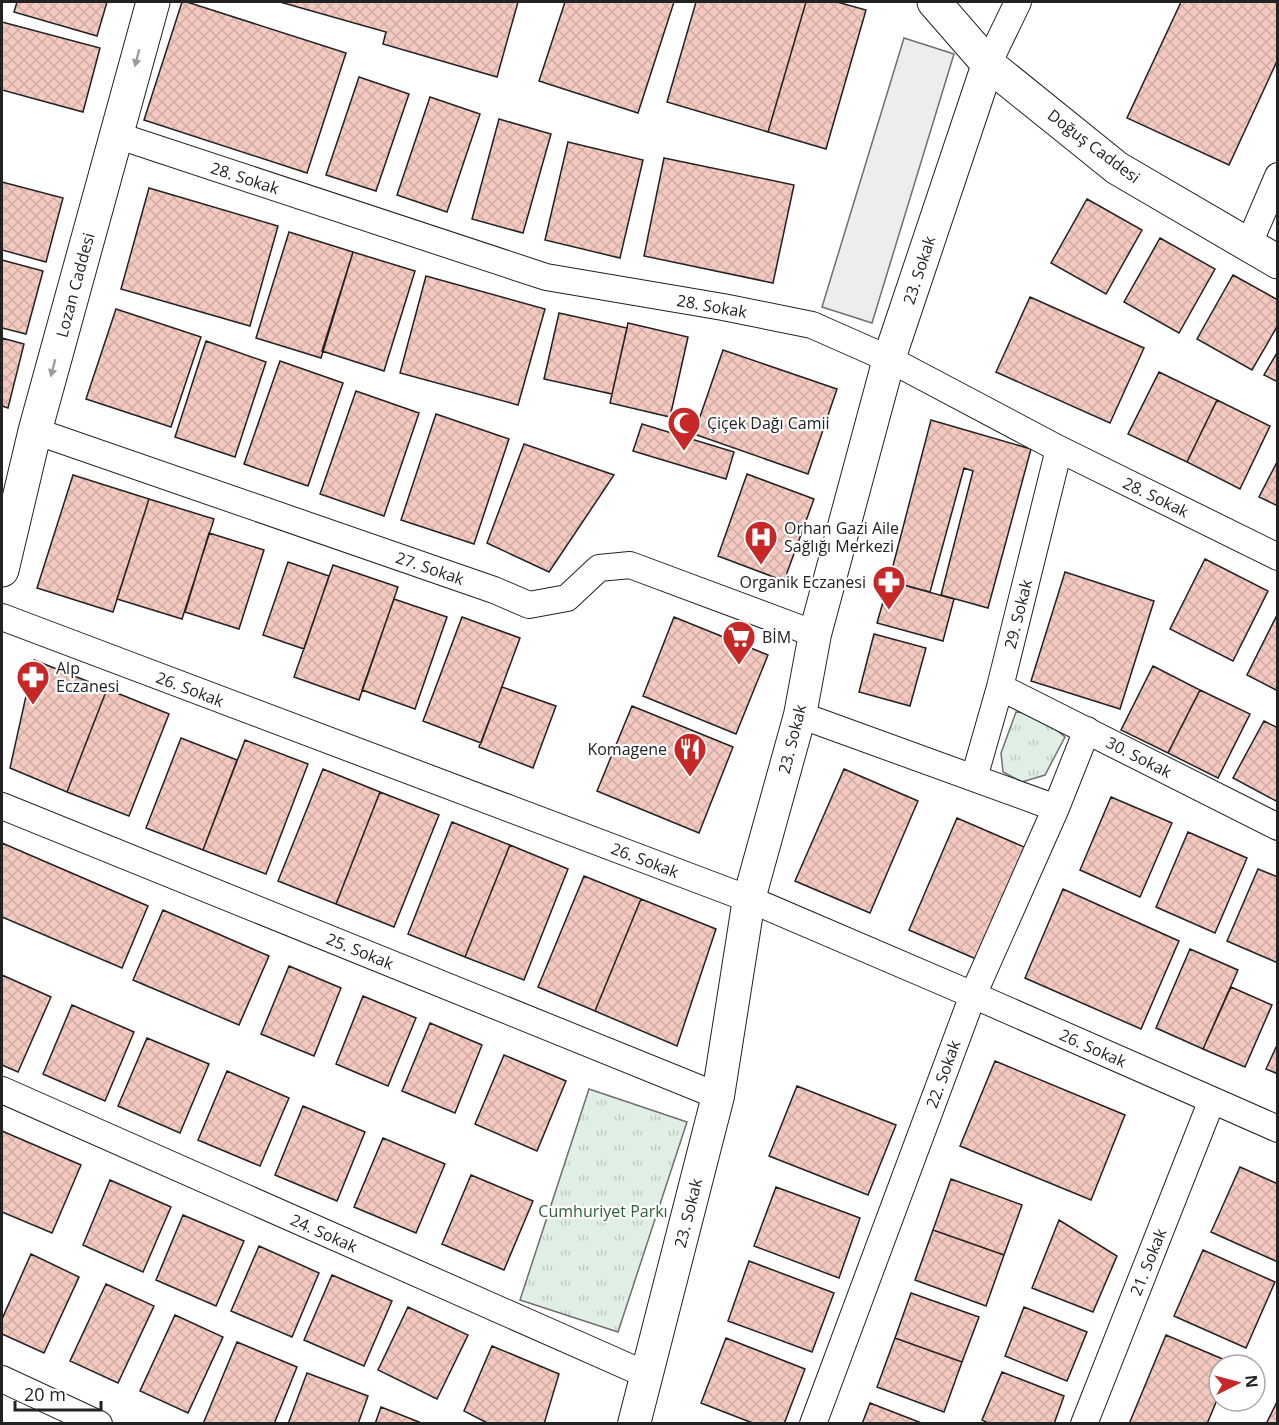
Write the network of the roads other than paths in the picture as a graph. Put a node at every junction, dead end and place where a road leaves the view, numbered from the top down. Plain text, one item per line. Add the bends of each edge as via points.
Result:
1 (153, 2) edge
2 (934, 2) edge
3 (1018, 2) edge
4 (988, 64) junction
5 (116, 135) junction
6 (1278, 176) edge
7 (1248, 246) junction
8 (1278, 262) edge
9 (889, 359) junction
10 (35, 431) junction
11 (1059, 449) junction
12 (1278, 557) edge
13 (2, 570) edge
14 (2, 617) edge
15 (816, 634) junction
16 (1000, 687) junction
17 (800, 715) junction
18 (1087, 730) junction
19 (974, 778) junction
20 (2, 806) edge
21 (1056, 808) junction
22 (1278, 827) edge
23 (749, 900) junction
24 (973, 994) junction
25 (2, 1090) edge
26 (718, 1096) junction
27 (1212, 1100) junction
28 (1278, 1129) edge
29 (646, 1375) junction
30 (2, 1379) edge
31 (99, 1424) edge
32 (634, 1424) edge
33 (813, 1424) edge
34 (1084, 1424) edge

1 -> 5 main road, Lozan Caddesi
2 - 4 main road, Doğuş Caddesi
3 - 4 street
4 - 7 main road, Doğuş Caddesi via 1118,168
4 - 9 street, 23. Sokak
5 - 9 street, 28. Sokak via 546,277 812,325
5 -> 10 main road, Lozan Caddesi
6 - 7 street
7 - 8 main road, Doğuş Caddesi
9 - 11 street, 28. Sokak
9 - 15 street, 23. Sokak
10 - 13 main road, Lozan Caddesi
10 - 15 street, 27. Sokak via 529,604 567,598 599,568 630,565
11 - 12 street, 28. Sokak
11 - 16 street, 29. Sokak
14 - 23 street, 26. Sokak
15 - 17 street, 23. Sokak
16 - 18 street, 30. Sokak
16 - 19 street, 29. Sokak
17 - 19 street
17 - 23 street, 23. Sokak
18 - 21 street, 22. Sokak
18 - 22 street, 30. Sokak
19 - 21 street
20 - 26 street, 25. Sokak
21 - 24 street, 22. Sokak
23 - 24 street, 26. Sokak
23 - 26 street, 23. Sokak
24 - 27 street, 26. Sokak
24 - 33 street, 22. Sokak
25 - 29 street, 24. Sokak
26 - 29 street, 23. Sokak
27 - 28 street, 26. Sokak
27 - 34 street, 21. Sokak
29 - 32 street, 23. Sokak
30 - 31 street

